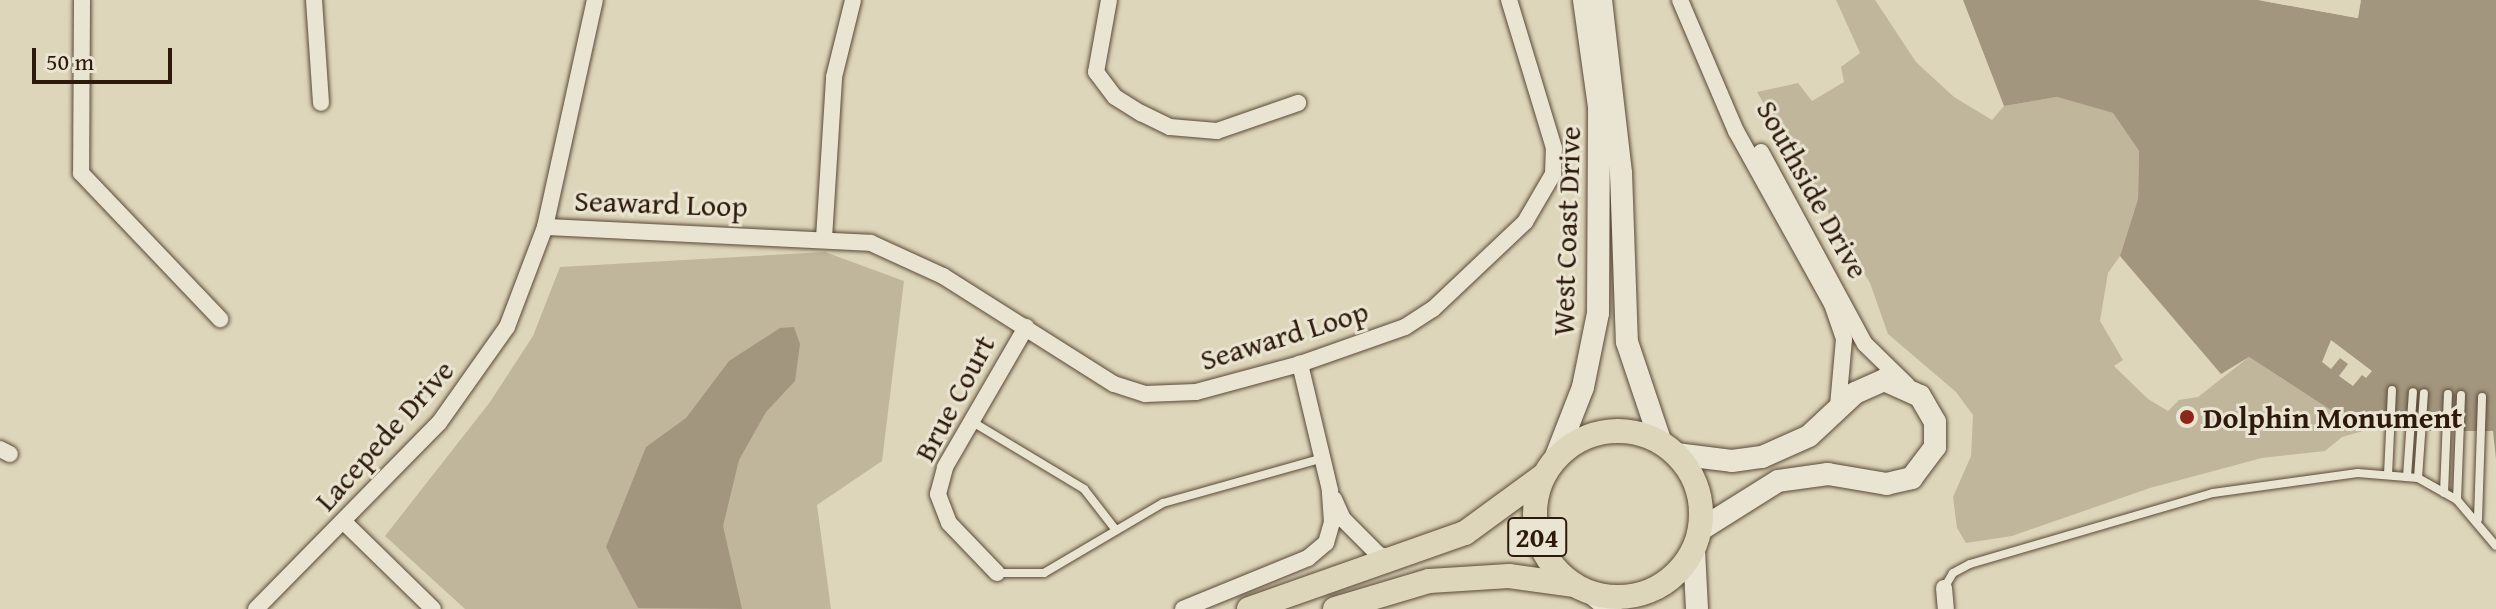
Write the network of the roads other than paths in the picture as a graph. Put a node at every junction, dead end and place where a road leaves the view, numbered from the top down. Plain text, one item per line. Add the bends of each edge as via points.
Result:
1 (82, 0) edge
2 (314, 0) edge
3 (595, 0) edge
4 (853, 0) edge
5 (1109, 0) edge
6 (1509, 0) edge
7 (1584, 0) edge
8 (1601, 0) edge
9 (1682, 3) edge
10 (321, 103) dead end
11 (1298, 103) dead end
12 (545, 227) junction
13 (824, 238) junction
14 (220, 319) dead end
15 (1026, 327) junction
16 (1300, 364) junction
17 (1910, 387) junction
18 (2392, 390) dead end
19 (2413, 392) dead end
20 (2424, 393) dead end
21 (2448, 394) dead end
22 (2461, 395) dead end
23 (2482, 397) dead end
24 (1838, 406) junction
25 (971, 421) junction
26 (1669, 448) junction
27 (1324, 458) junction
28 (1549, 467) junction
29 (2388, 475) junction
30 (2407, 477) junction
31 (2418, 478) junction
32 (1330, 490) junction
33 (2444, 493) junction
34 (2457, 500) junction
35 (2478, 519) junction
36 (344, 522) junction
37 (1115, 529) junction
38 (1697, 540) junction
39 (2496, 546) edge
40 (1398, 559) junction
41 (997, 573) joint
42 (1944, 588) joint
43 (1593, 596) edge
44 (256, 609) edge
45 (433, 609) edge
46 (1183, 609) edge
47 (1249, 609) edge
48 (1335, 609) edge
49 (1697, 609) edge
50 (1946, 609) edge

1 - 14 street via 81,173
2 - 10 street
3 - 12 street, Lacepede Drive
4 - 13 street via 834,77
5 - 11 street via 1096,72 1115,97 1141,113 1170,127 1217,131
6 - 16 street, Seaward Loop via 1554,148 1553,174 1544,194 1525,222 1433,309 1405,327
7 - 28 main road, West Coast Drive / 204 via 1599,107 1598,313 1583,387
8 - 26 main road, West Coast Drive via 1621,173 1627,342
9 - 17 street, Southside Drive via 1865,344
9 - 24 street, Southside Drive via 1736,131 1832,304 1845,362
12 - 13 street, Seaward Loop
12 - 36 street, Lacepede Drive via 507,327 477,375 439,423
13 - 15 street, Seaward Loop via 902,253
15 - 16 street, Seaward Loop via 1114,384 1145,394 1174,397
15 - 25 street, Brue Court
16 - 27 street
17 - 24 main road via 1884,380
17 - 38 main road via 1928,407 1937,435 1927,463 1912,478 1887,484 1828,474 1778,481
18 - 29 lane
19 - 30 lane
20 - 31 lane
21 - 33 lane
22 - 34 lane
23 - 35 lane
24 - 26 main road via 1809,436 1762,457 1732,461
25 - 37 lane via 1084,489
25 - 41 street, Brue Court via 945,467 938,494 949,523
26 - 28 main road via 1634,432 1605,431 1578,441
26 - 38 main road via 1693,476 1701,503
27 - 32 street
27 - 37 lane via 1163,503
28 - 40 main road via 1465,533
28 - 43 main road, 204 via 1534,505 1537,536 1551,564
29 - 30 lane
29 - 42 lane via 2295,479 2213,493 1970,564 1953,573
30 - 31 lane
31 - 33 lane
32 - 40 street via 1343,519 1379,555
32 - 46 street via 1332,522 1326,543 1308,558
33 - 34 lane
34 - 35 lane
35 - 39 lane
36 - 44 street, Lacepede Drive
36 - 45 street
37 - 41 lane via 1044,573
38 - 43 main road via 1669,581 1651,591
38 - 49 main road
40 - 47 main road
42 - 50 street
43 - 48 main road via 1509,576 1429,581

